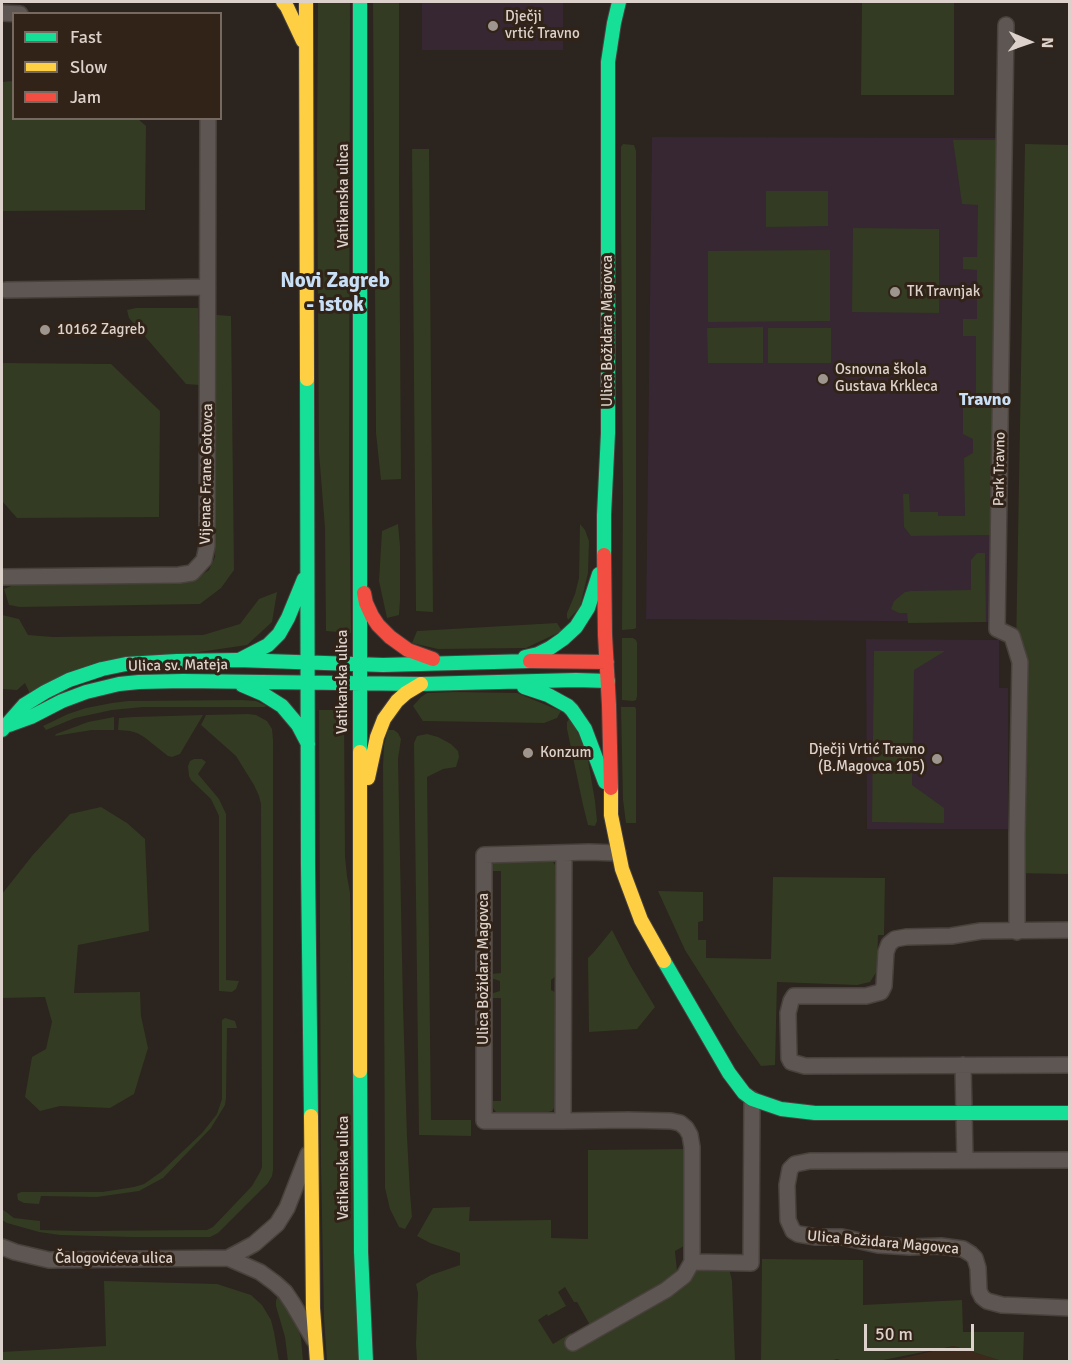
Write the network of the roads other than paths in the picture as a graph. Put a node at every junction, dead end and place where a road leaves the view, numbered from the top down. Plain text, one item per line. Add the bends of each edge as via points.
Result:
1 (283, 2) edge
2 (306, 2) edge
3 (360, 2) edge
4 (619, 2) edge
5 (1006, 25) dead end
6 (306, 47) junction
7 (208, 120) edge
8 (207, 287) junction
9 (6, 290) dead end
10 (605, 553) junction
11 (308, 569) junction
12 (360, 574) junction
13 (2, 577) edge
14 (237, 660) junction
15 (508, 661) junction
16 (309, 662) junction
17 (607, 662) junction
18 (360, 664) junction
19 (451, 664) junction
20 (234, 681) junction
21 (608, 681) junction
22 (308, 682) junction
23 (512, 682) junction
24 (360, 683) junction
25 (421, 684) junction
26 (3, 725) edge
27 (308, 744) junction
28 (610, 793) junction
29 (359, 816) junction
30 (564, 853) junction
31 (618, 853) junction
32 (1070, 930) edge
33 (1017, 932) junction
34 (963, 1065) junction
35 (1070, 1065) edge
36 (752, 1099) junction
37 (964, 1113) junction
38 (1070, 1113) edge
39 (563, 1121) junction
40 (311, 1145) junction
41 (965, 1160) junction
42 (1070, 1160) edge
43 (2, 1247) edge
44 (228, 1258) junction
45 (692, 1262) junction
46 (1070, 1308) edge
47 (315, 1342) junction
48 (573, 1343) dead end
49 (317, 1362) edge
50 (366, 1362) edge

1 - 6 street
2 - 6 street
3 - 12 street, Vatikanska ulica
4 - 10 street, Ulica Božidara Magovca via 608,62
5 - 33 street, Park Travno via 998,629 1012,636 1020,662
6 - 11 street
7 - 8 street, Vijenac Frane Gotovca
8 - 9 street
8 - 13 street, Vijenac Frane Gotovca via 204,560 192,573 179,575
10 - 15 street via 588,608 576,627 550,648
10 - 17 street, Ulica Božidara Magovca
11 - 14 street via 279,634 268,645
11 - 16 street
12 - 18 street, Vatikanska ulica
12 - 19 street via 372,616 390,637 408,650
14 - 16 street, Ulica sv. Mateja
14 - 26 street, Ulica sv. Mateja via 126,664 102,669 34,698
15 - 17 street
15 - 19 street
16 - 18 street
16 - 22 street
17 - 21 street, Ulica Božidara Magovca
18 - 19 street
18 - 24 street, Vatikanska ulica
20 - 22 street, Ulica sv. Mateja
20 - 26 street, Ulica sv. Mateja via 119,684 86,692
20 - 27 street via 282,706
21 - 23 street
21 - 28 street, Ulica Božidara Magovca
22 - 24 street, Ulica sv. Mateja
22 - 27 street
23 - 25 street
23 - 28 street via 548,695 572,710 585,729
24 - 25 street
24 - 29 street, Vatikanska ulica
25 - 29 street via 397,701 384,719
27 - 40 street
28 - 31 street, Ulica Božidara Magovca
29 - 50 street, Vatikanska ulica via 361,1252
30 - 31 street, Ulica Božidara Magovca
30 - 39 street
30 - 39 street, Ulica Božidara Magovca via 484,855 484,1121
31 - 36 street, Ulica Božidara Magovca via 641,920 729,1073
32 - 33 street
33 - 34 street via 981,931 895,939 886,952 881,992 866,996 800,995 791,1001 791,1062 805,1066
34 - 35 street
34 - 37 street
36 - 37 street, Ulica Božidara Magovca via 781,1109 815,1113
36 - 45 street via 751,1263
37 - 38 street, Ulica Božidara Magovca
37 - 41 street
39 - 45 street, Ulica Božidara Magovca via 671,1121 686,1128 692,1147
40 - 44 street, Čalogovićeva ulica via 277,1224 254,1244
40 - 47 street
41 - 42 street, Ulica Božidara Magovca
41 - 46 street, Ulica Božidara Magovca via 795,1164 788,1177 788,1220 793,1231 806,1236 842,1237 878,1245 963,1249 975,1258 979,1291 987,1301
43 - 44 street, Čalogovićeva ulica via 49,1260
44 - 47 street, Čalogovićeva ulica via 260,1272 285,1292
45 - 48 street via 684,1276 666,1290
47 - 49 street

